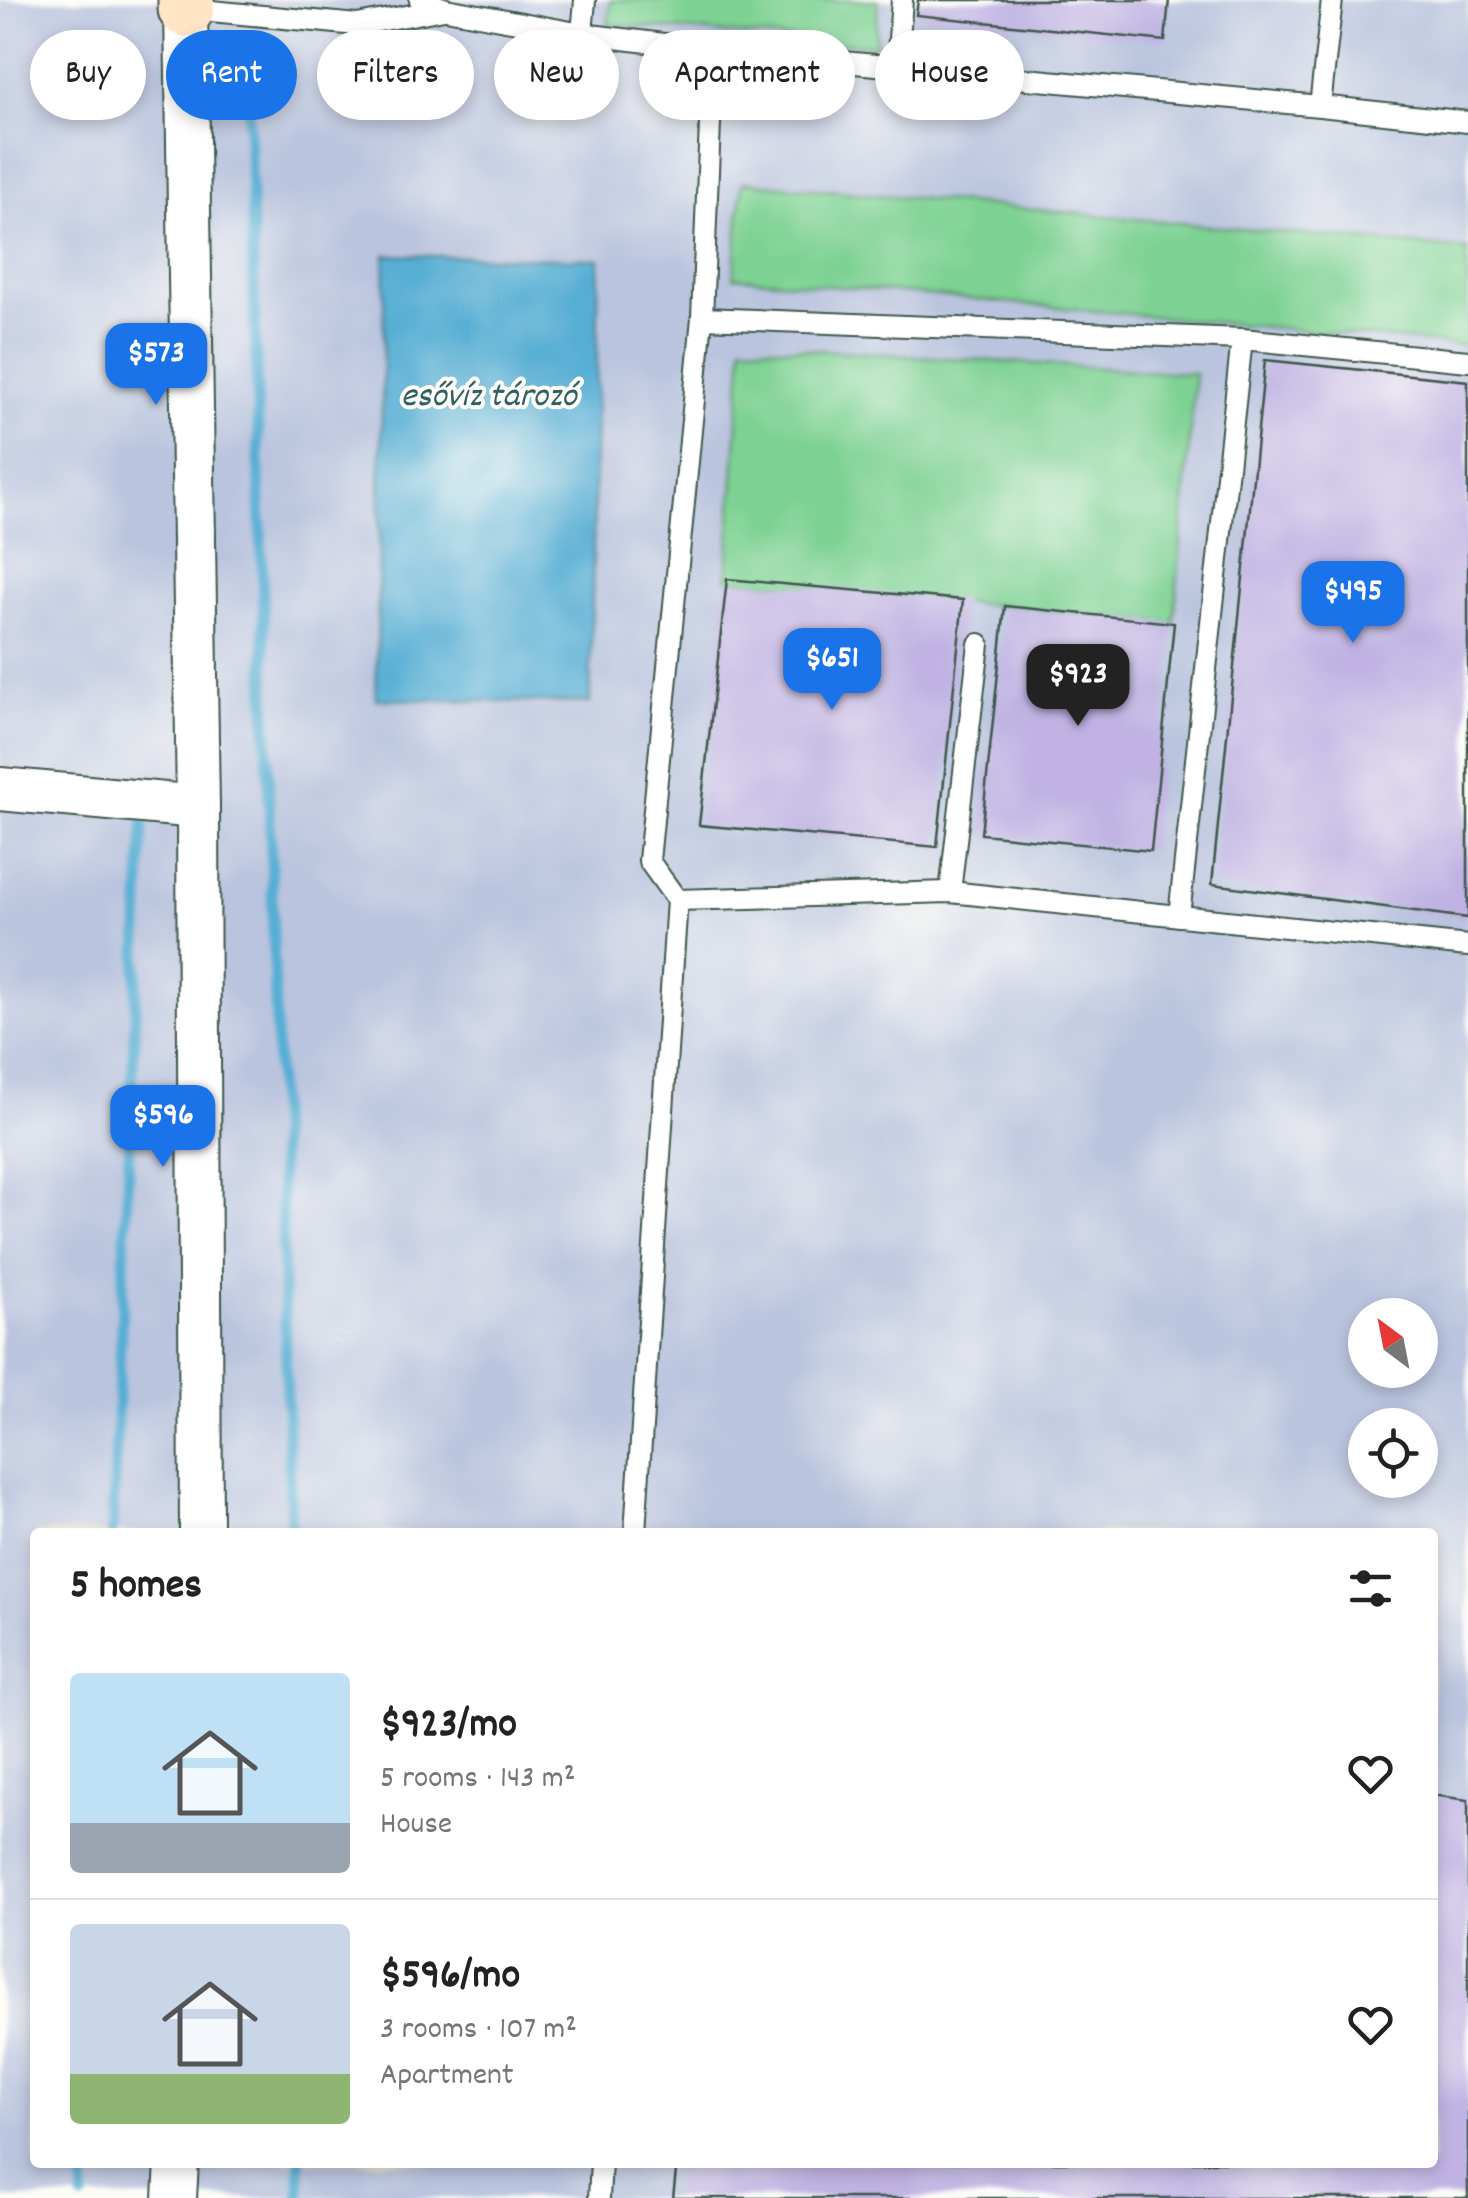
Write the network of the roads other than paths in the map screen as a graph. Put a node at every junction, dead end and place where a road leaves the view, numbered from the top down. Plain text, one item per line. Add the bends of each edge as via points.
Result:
1 (420, 0) edge
2 (585, 0) edge
3 (902, 0) edge
4 (1332, 0) edge
5 (186, 4) edge
6 (446, 9) junction
7 (560, 30) edge
8 (582, 30) edge
9 (900, 30) edge
10 (1024, 77) edge
11 (1320, 106) junction
12 (710, 120) edge
13 (1468, 122) edge
14 (702, 318) junction
15 (1242, 339) junction
16 (1468, 361) edge
17 (979, 644) dead end
18 (0, 789) edge
19 (198, 807) junction
20 (950, 892) junction
21 (677, 900) junction
22 (1178, 916) junction
23 (1468, 946) edge
24 (200, 1528) edge
25 (635, 1528) edge
26 (177, 2168) edge
27 (601, 2168) edge
28 (175, 2198) edge
29 (600, 2198) edge

1 - 6 lane
2 - 8 lane
3 - 9 lane
4 - 11 lane
5 - 6 lane via 357,25
5 - 19 street
6 - 7 lane
10 - 11 lane
11 - 13 lane
12 - 14 lane
14 - 15 lane
14 - 21 lane via 649,860
15 - 16 lane
15 - 22 lane
17 - 20 lane
18 - 19 street
19 - 24 street
20 - 21 lane
20 - 22 lane
21 - 25 lane
22 - 23 lane
26 - 28 street
27 - 29 lane

